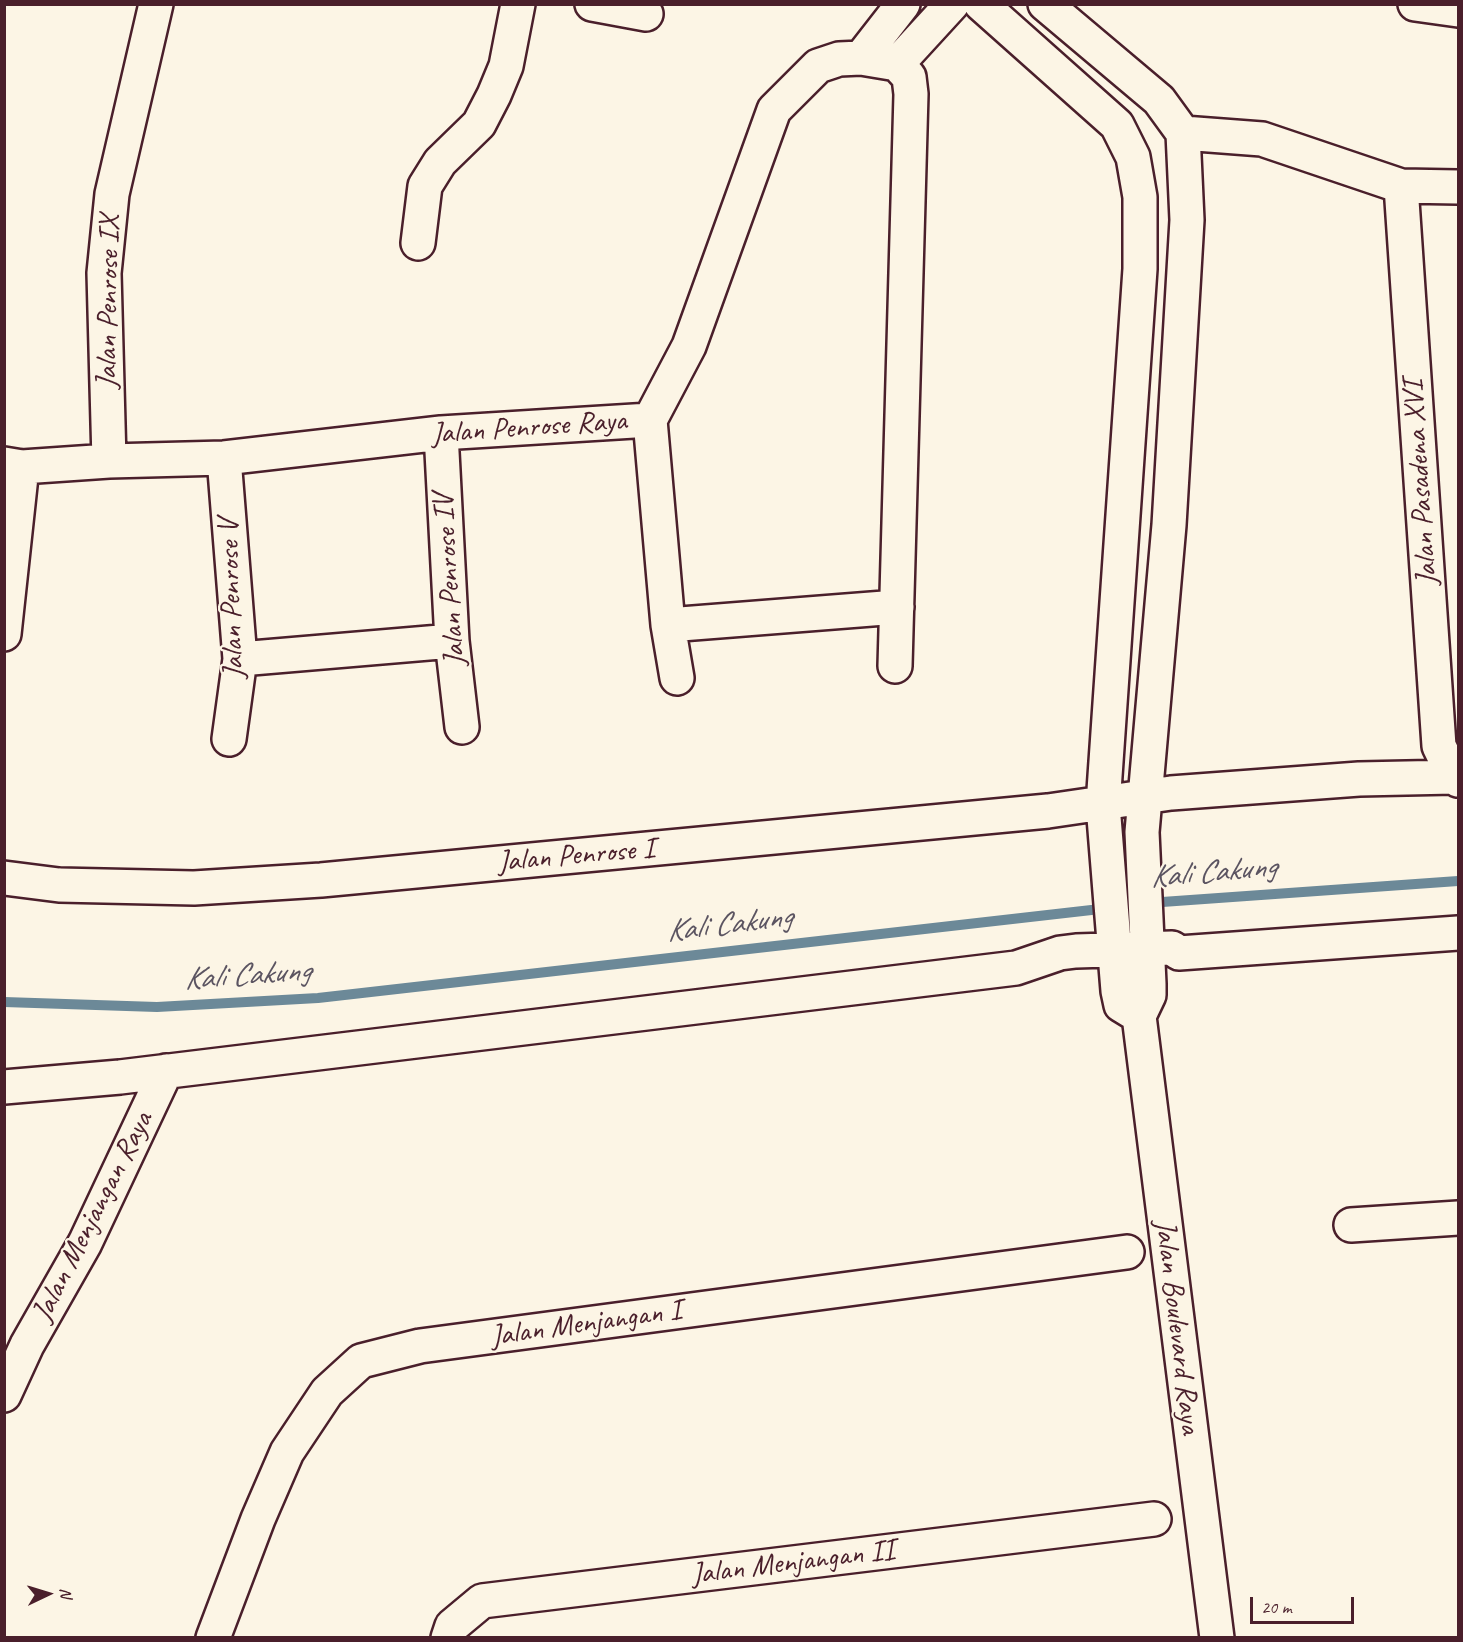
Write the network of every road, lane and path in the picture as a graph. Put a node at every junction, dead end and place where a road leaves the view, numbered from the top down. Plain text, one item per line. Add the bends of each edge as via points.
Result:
1 (156, 4) edge
2 (518, 4) edge
3 (592, 4) edge
4 (903, 4) edge
5 (952, 4) edge
6 (981, 4) edge
7 (1045, 4) edge
8 (1414, 4) edge
9 (1458, 10) edge
10 (646, 14) dead end
11 (861, 58) junction
12 (897, 64) junction
13 (1183, 133) junction
14 (1401, 186) junction
15 (1458, 188) edge
16 (418, 243) dead end
17 (650, 420) junction
18 (441, 433) junction
19 (224, 459) junction
20 (110, 461) junction
21 (13, 466) edge
22 (897, 607) junction
23 (668, 625) junction
24 (4, 634) edge
25 (452, 641) junction
26 (240, 659) junction
27 (895, 666) dead end
28 (677, 678) dead end
29 (462, 727) dead end
30 (229, 739) dead end
31 (1456, 779) edge
32 (1146, 798) junction
33 (1103, 805) junction
34 (4, 879) edge
35 (1458, 933) edge
36 (1156, 948) junction
37 (1113, 950) junction
38 (1139, 1016) junction
39 (166, 1071) junction
40 (4, 1087) edge
41 (1458, 1218) edge
42 (1351, 1225) dead end
43 (1127, 1252) dead end
44 (4, 1395) edge
45 (1154, 1520) dead end
46 (213, 1638) edge
47 (448, 1638) edge
48 (1216, 1638) edge

1 - 20 street, Jalan Penrose IX via 112,194 104,273
2 - 16 street via 506,66 494,95 478,124 440,162 425,186
3 - 10 street
4 - 11 street
5 - 12 street
6 - 33 street via 1117,124 1133,158 1140,197 1140,268
7 - 13 street via 1159,100
8 - 9 street
11 - 12 street, Jalan Penrose Raya
11 - 17 street, Jalan Penrose Raya via 839,59 818,66 774,110 689,346
12 - 22 street via 909,77 911,94
13 - 14 street via 1262,139
13 - 32 street via 1187,220 1169,525
14 - 15 street
14 - 31 street, Jalan Pasadena XVI via 1439,746
17 - 18 street, Jalan Penrose Raya
17 - 23 street
18 - 19 street, Jalan Penrose Raya
18 - 25 street, Jalan Penrose IV
19 - 20 street, Jalan Penrose Raya
19 - 26 street, Jalan Penrose V
20 - 21 street, Jalan Penrose Raya
21 - 24 street
22 - 23 street
22 - 27 street
23 - 28 street
25 - 26 street
25 - 29 street, Jalan Penrose IV
26 - 30 street, Jalan Penrose V
31 - 32 street, Jalan Penrose I via 1348,780
32 - 33 street, Jalan Penrose I
32 - 36 street via 1142,832
33 - 34 street, Jalan Penrose I via 321,880 194,888 59,885
33 - 37 street
35 - 36 street
36 - 37 street
36 - 38 street via 1149,995
37 - 38 street via 1121,1005
37 - 39 street via 1060,953 1016,968
38 - 48 street, Jalan Boulevard Raya
39 - 40 street
39 - 44 street, Jalan Menjangan Raya via 85,1243 27,1345
41 - 42 street
43 - 46 street, Jalan Menjangan I via 420,1346 361,1361 327,1392 287,1452
45 - 47 street, Jalan Menjangan II via 482,1601 452,1626

